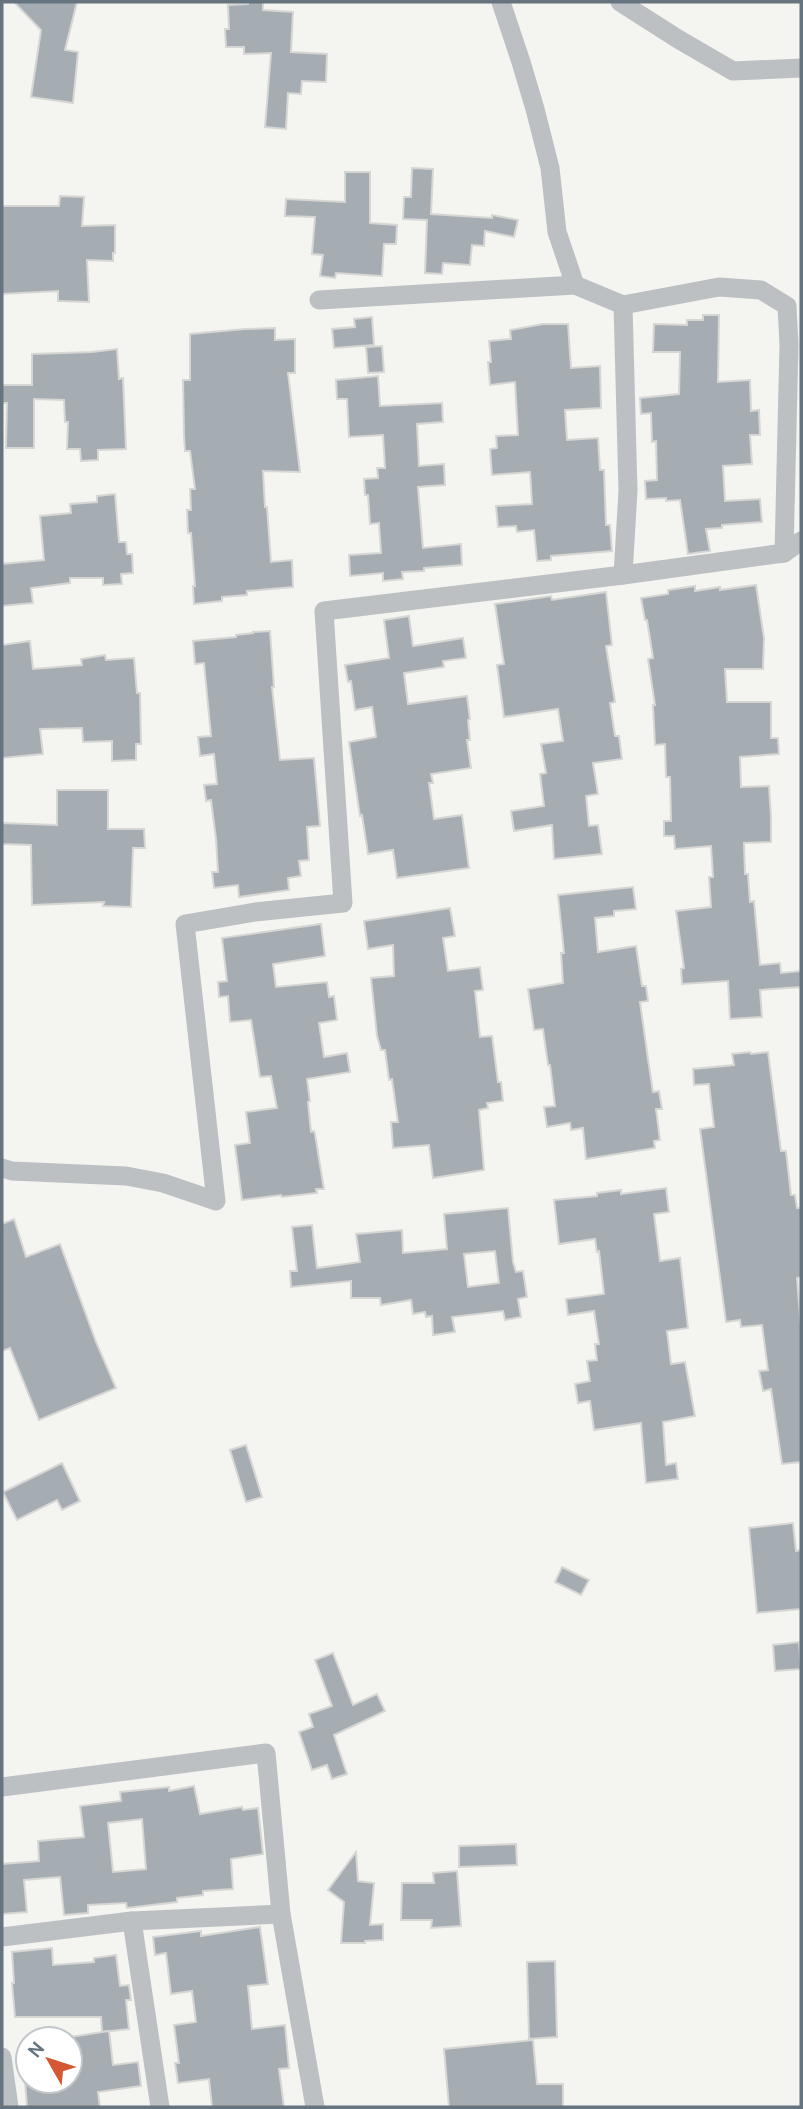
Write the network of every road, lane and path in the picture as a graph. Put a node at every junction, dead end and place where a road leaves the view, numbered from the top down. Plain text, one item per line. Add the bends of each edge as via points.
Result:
1 (500, 2) edge
2 (620, 2) edge
3 (801, 68) edge
4 (575, 285) junction
5 (319, 300) dead end
6 (623, 305) junction
7 (801, 541) edge
8 (784, 553) junction
9 (624, 575) junction
10 (2, 1168) edge
11 (2, 1787) edge
12 (281, 1914) junction
13 (132, 1921) junction
14 (2, 1937) edge
15 (2, 2057) edge
16 (9, 2107) edge
17 (160, 2107) edge
18 (315, 2107) edge

1 - 4 street via 535,110 550,168 557,232
2 - 3 street via 733,71
4 - 5 street
4 - 6 street
6 - 8 street via 719,286 761,290 787,306
6 - 9 street via 628,491
7 - 8 street
8 - 9 street
9 - 10 street via 324,611 342,903 186,924 216,1201 126,1176
11 - 12 street via 265,1753
12 - 13 street
12 - 18 street
13 - 14 street
13 - 17 street
15 - 16 street

